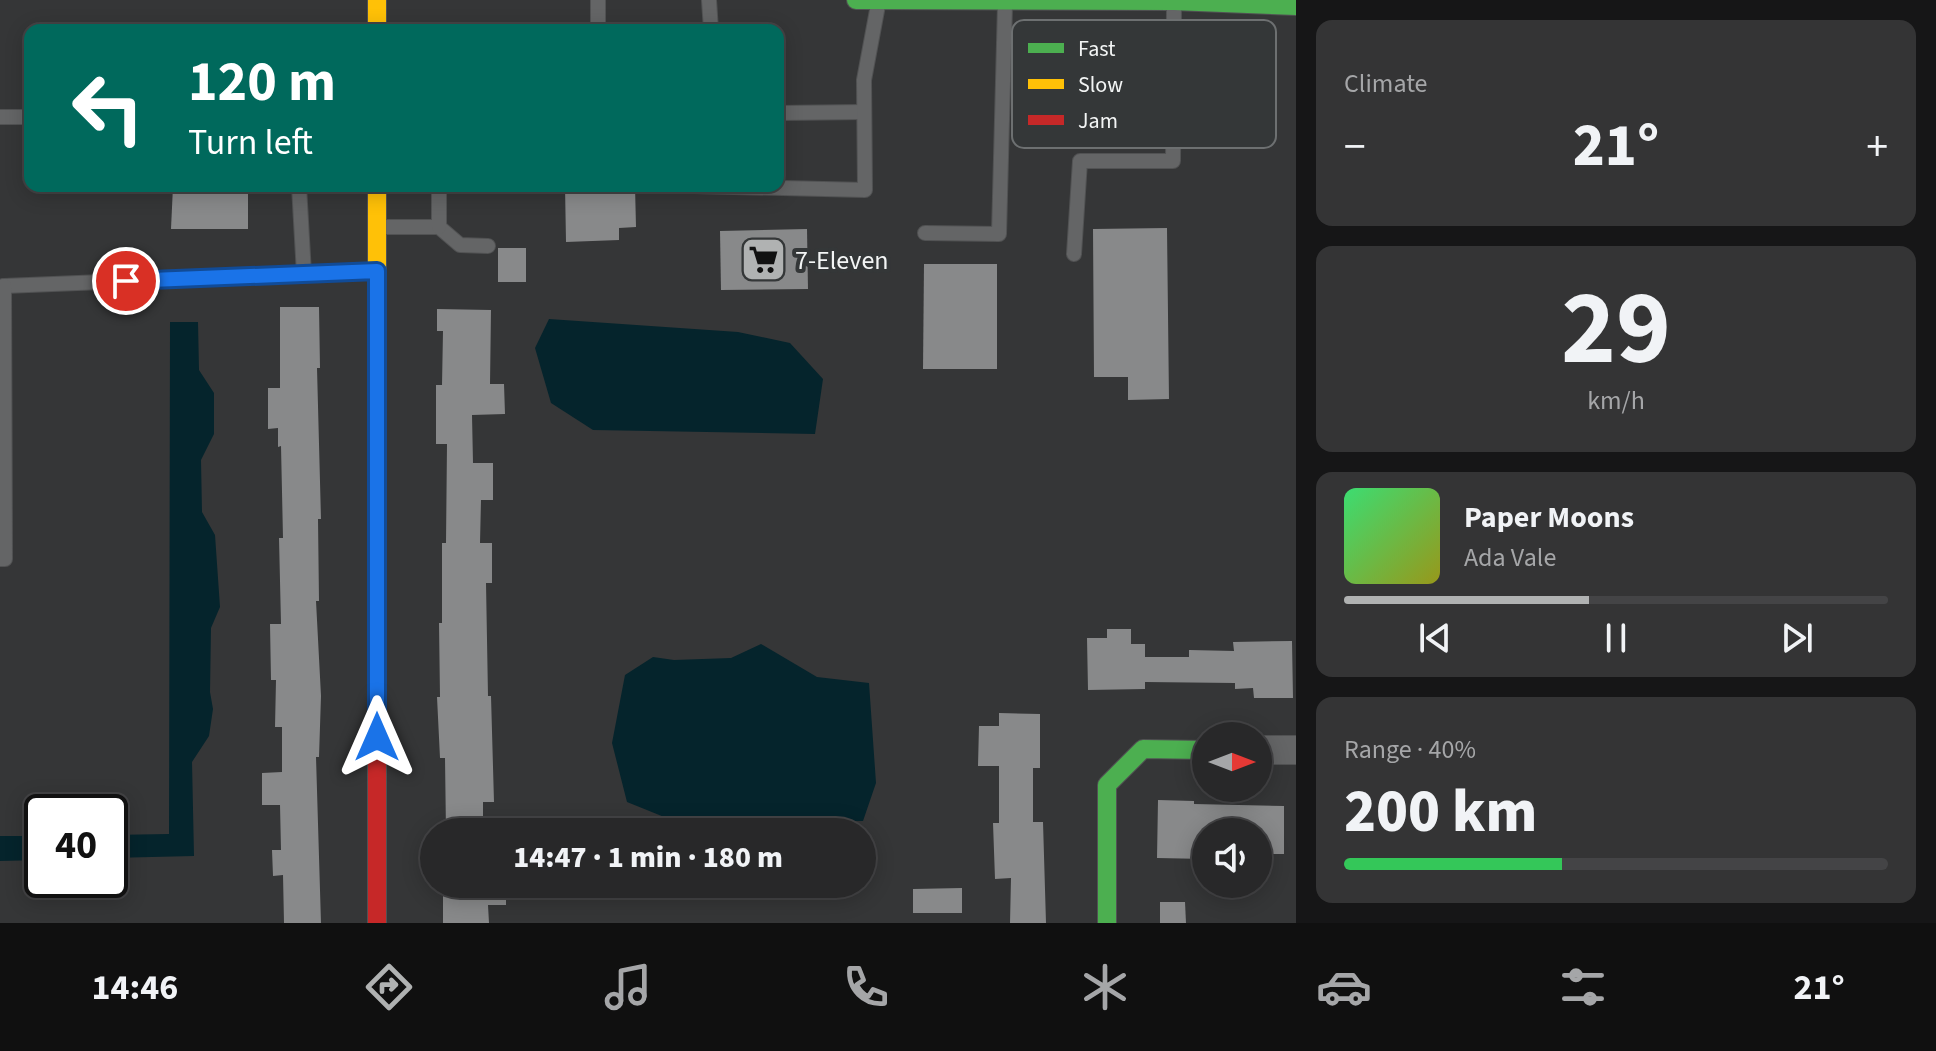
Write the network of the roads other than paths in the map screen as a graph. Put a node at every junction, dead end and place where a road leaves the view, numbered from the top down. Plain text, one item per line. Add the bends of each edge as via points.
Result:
1 (377, 0) edge
2 (598, 0) edge
3 (709, 0) edge
4 (856, 0) edge
5 (879, 0) edge
6 (1005, 1) edge
7 (1174, 1) edge
8 (1296, 6) edge
9 (377, 24) edge
10 (598, 24) edge
11 (711, 24) edge
12 (864, 112) junction
13 (784, 113) edge
14 (0, 117) edge
15 (24, 117) edge
16 (1173, 148) edge
17 (784, 188) edge
18 (299, 192) edge
19 (377, 192) edge
20 (439, 192) edge
21 (377, 227) junction
22 (439, 227) junction
23 (925, 233) dead end
24 (488, 246) dead end
25 (1074, 254) dead end
26 (377, 271) junction
27 (304, 274) junction
28 (2, 286) edge
29 (0, 559) edge
30 (1192, 750) edge
31 (1272, 750) edge
32 (1296, 750) edge
33 (377, 923) edge
34 (1107, 923) edge

1 - 9 main road
2 - 10 lane
3 - 11 lane
4 - 5 main road
5 - 6 main road
5 - 12 lane via 864,80
6 - 7 main road
6 - 23 lane via 999,234
7 - 8 main road
12 - 13 lane
12 - 17 lane via 865,190
14 - 15 lane
16 - 25 lane via 1173,161 1080,161
18 - 27 lane
19 - 21 main road
20 - 22 lane
21 - 22 lane
21 - 26 main road
22 - 24 lane via 460,245
26 - 27 lane
26 - 33 main road
27 - 28 lane
28 - 29 lane via 5,559
30 - 34 main road via 1143,749 1107,785
31 - 32 street

